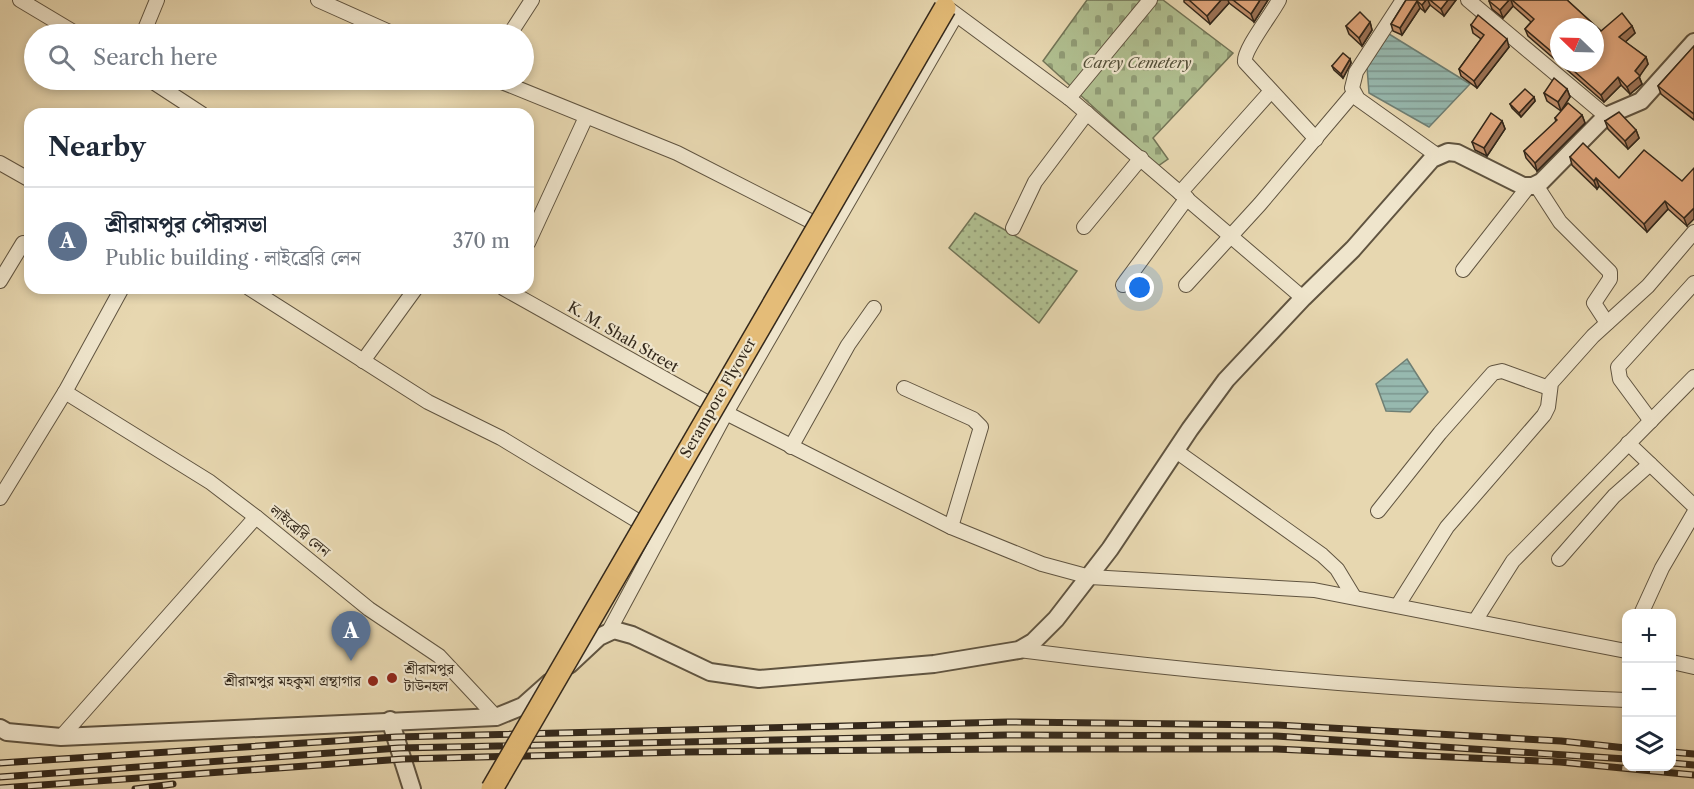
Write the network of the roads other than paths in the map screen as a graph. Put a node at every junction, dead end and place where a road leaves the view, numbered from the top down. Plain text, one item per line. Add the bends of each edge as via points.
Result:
1 (20, 0) edge
2 (157, 0) edge
3 (318, 0) edge
4 (532, 0) edge
5 (1150, 0) edge
6 (1279, 0) edge
7 (1403, 0) edge
8 (1468, 0) edge
9 (951, 11) junction
10 (60, 24) edge
11 (147, 24) edge
12 (372, 24) edge
13 (516, 24) edge
14 (1694, 42) edge
15 (165, 90) edge
16 (521, 90) edge
17 (1271, 91) junction
18 (1353, 94) junction
19 (1069, 98) junction
20 (193, 108) edge
21 (1087, 113) junction
22 (1606, 116) junction
23 (586, 117) junction
24 (1317, 139) junction
25 (1438, 156) junction
26 (1141, 158) junction
27 (0, 163) edge
28 (24, 177) edge
29 (1532, 186) junction
30 (1183, 196) junction
31 (1084, 227) dead end
32 (1013, 228) dead end
33 (534, 230) edge
34 (831, 231) junction
35 (1694, 232) edge
36 (1231, 236) junction
37 (23, 243) dead end
38 (1463, 270) dead end
39 (0, 281) edge
40 (1694, 283) edge
41 (1123, 285) dead end
42 (1186, 285) dead end
43 (119, 294) edge
44 (258, 294) edge
45 (412, 294) edge
46 (515, 294) edge
47 (1303, 298) junction
48 (874, 308) dead end
49 (1607, 323) junction
50 (363, 361) junction
51 (1694, 377) edge
52 (904, 388) dead end
53 (1549, 388) junction
54 (65, 392) junction
55 (726, 413) junction
56 (1651, 421) junction
57 (1628, 443) junction
58 (791, 447) junction
59 (1176, 451) junction
60 (1650, 464) junction
61 (0, 498) edge
62 (1694, 506) edge
63 (1378, 511) dead end
64 (1694, 513) edge
65 (256, 517) junction
66 (951, 526) junction
67 (661, 534) junction
68 (1559, 559) dead end
69 (1090, 577) junction
70 (1354, 597) junction
71 (1398, 605) junction
72 (1643, 609) edge
73 (1475, 621) junction
74 (609, 631) junction
75 (1622, 647) edge
76 (1019, 650) junction
77 (1676, 663) edge
78 (1694, 667) edge
79 (1622, 700) edge
80 (496, 717) junction
81 (390, 720) junction
82 (2, 731) edge
83 (61, 737) junction
84 (412, 789) edge
85 (492, 789) edge

1 - 10 street
2 - 11 street
3 - 12 street
4 - 13 street
5 - 19 street
6 - 17 street via 1244,56
7 - 18 street via 1356,72
8 - 22 street
9 - 19 street
9 - 34 street
9 - 85 main road, Serampore Flyover, bridge
14 - 22 street via 1641,101
15 - 20 street
16 - 23 street
17 - 24 street
17 - 30 street
18 - 24 street
18 - 25 street
19 - 21 street
21 - 26 street
21 - 32 street via 1035,182
22 - 29 street
23 - 33 street
23 - 34 street via 677,153
24 - 36 street
25 - 29 street via 1457,153
25 - 47 street
26 - 30 street
26 - 31 street
27 - 28 street
29 - 38 street
29 - 49 street via 1560,222 1610,272 1610,279 1594,303
30 - 36 street
30 - 41 street
34 - 55 street
35 - 49 street via 1648,286
36 - 42 street
36 - 47 street
37 - 39 street
40 - 56 street via 1618,367 1620,379
43 - 54 street
44 - 50 street
45 - 50 street
46 - 55 street, K. M. Shah Street
47 - 59 street via 1226,380
48 - 58 street via 848,345
49 - 53 street
50 - 67 street
51 - 56 street
52 - 66 street via 973,419 981,428
53 - 63 street via 1502,371 1493,373
53 - 71 street via 1544,415 1447,527
54 - 61 street
54 - 65 street, লাইব্রেরি লেন via 210,482
55 - 58 street, K. M. Shah Street
55 - 67 street
56 - 57 street
57 - 60 street
57 - 73 street via 1513,561
58 - 66 street, K. M. Shah Street
59 - 69 street
59 - 70 street via 1331,563
60 - 62 street
60 - 68 street via 1614,496
64 - 72 street
65 - 80 street, লাইব্রেরি লেন via 369,609 444,661
65 - 83 street
66 - 69 street, K. M. Shah Street via 1042,564
67 - 74 street
69 - 70 street, K. M. Shah Street via 1296,588
69 - 76 street via 1041,636
70 - 71 street, K. M. Shah Street
71 - 73 street, K. M. Shah Street
73 - 75 street, K. M. Shah Street
74 - 76 street via 632,635 710,672 759,680 934,664
74 - 80 street via 523,706
76 - 79 street via 1330,684
77 - 78 street
80 - 81 street
81 - 83 street
81 - 84 street
82 - 83 street

